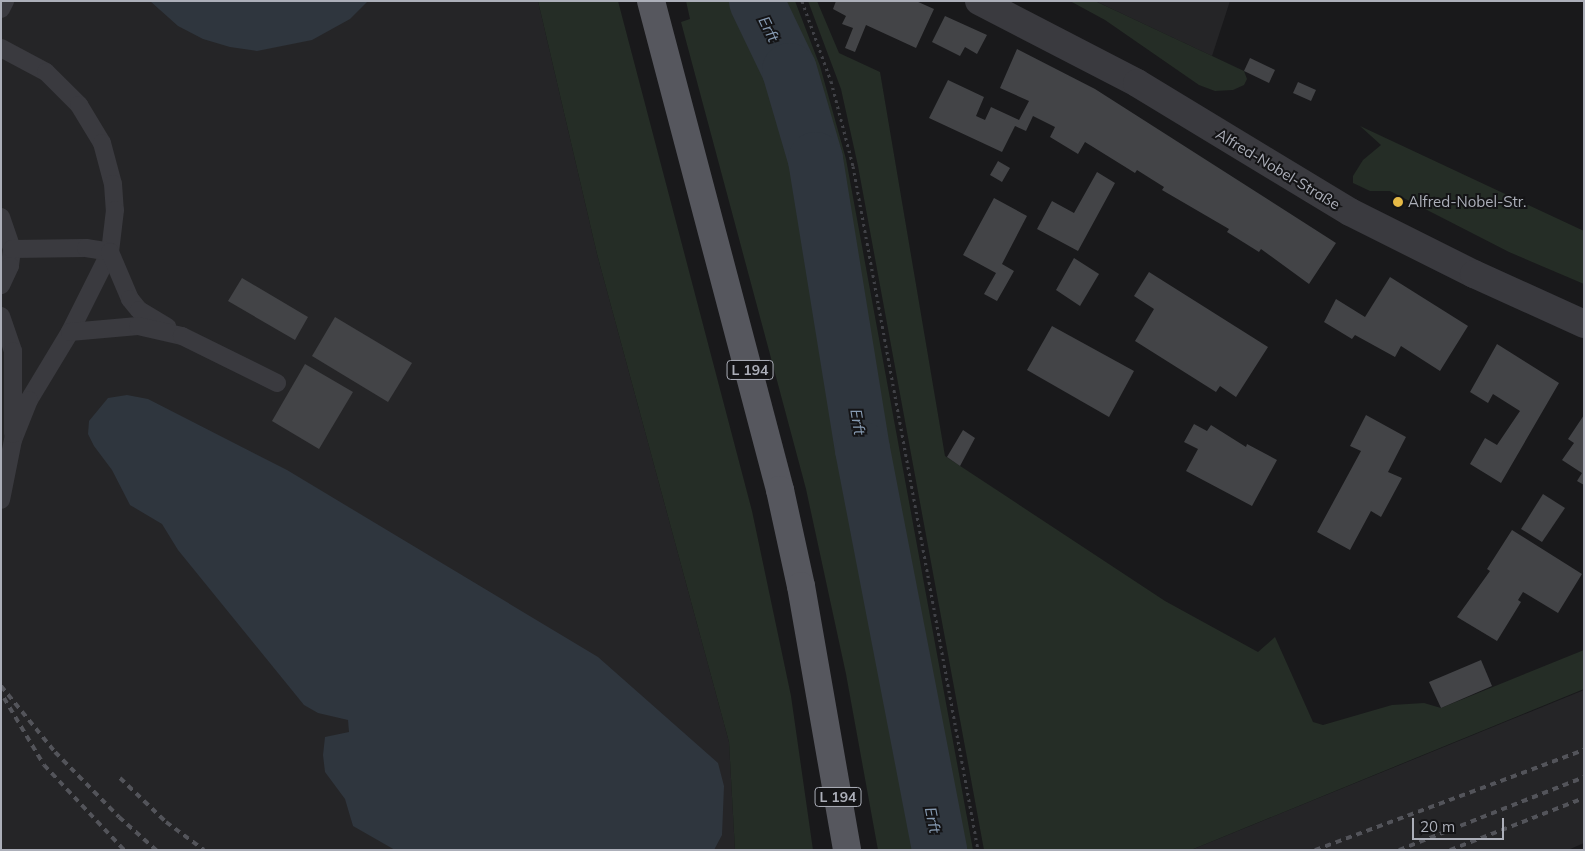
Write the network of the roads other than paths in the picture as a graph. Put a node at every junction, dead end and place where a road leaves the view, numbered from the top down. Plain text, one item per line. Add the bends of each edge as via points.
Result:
1 (5, 1) edge
2 (651, 1) edge
3 (979, 1) edge
4 (1, 8) edge
5 (1, 48) edge
6 (1, 217) edge
7 (12, 249) junction
8 (110, 252) junction
9 (1, 285) edge
10 (1, 316) edge
11 (1584, 324) edge
12 (70, 332) junction
13 (182, 336) junction
14 (277, 383) dead end
15 (13, 440) junction
16 (1, 500) edge
17 (847, 850) edge

1 - 4 lane
2 - 17 main road, L 194 via 780,490 801,586
3 - 11 street, Alfred-Nobel-Straße via 1137,83 1350,212
5 - 8 lane via 46,72 91,123 102,143 113,184 115,210
6 - 7 lane
7 - 8 lane via 86,248
7 - 9 lane via 10,266
8 - 12 lane
8 - 13 lane via 134,305
10 - 15 lane via 12,351
12 - 13 lane via 138,326
12 - 15 lane via 30,400
13 - 14 lane
15 - 16 lane

